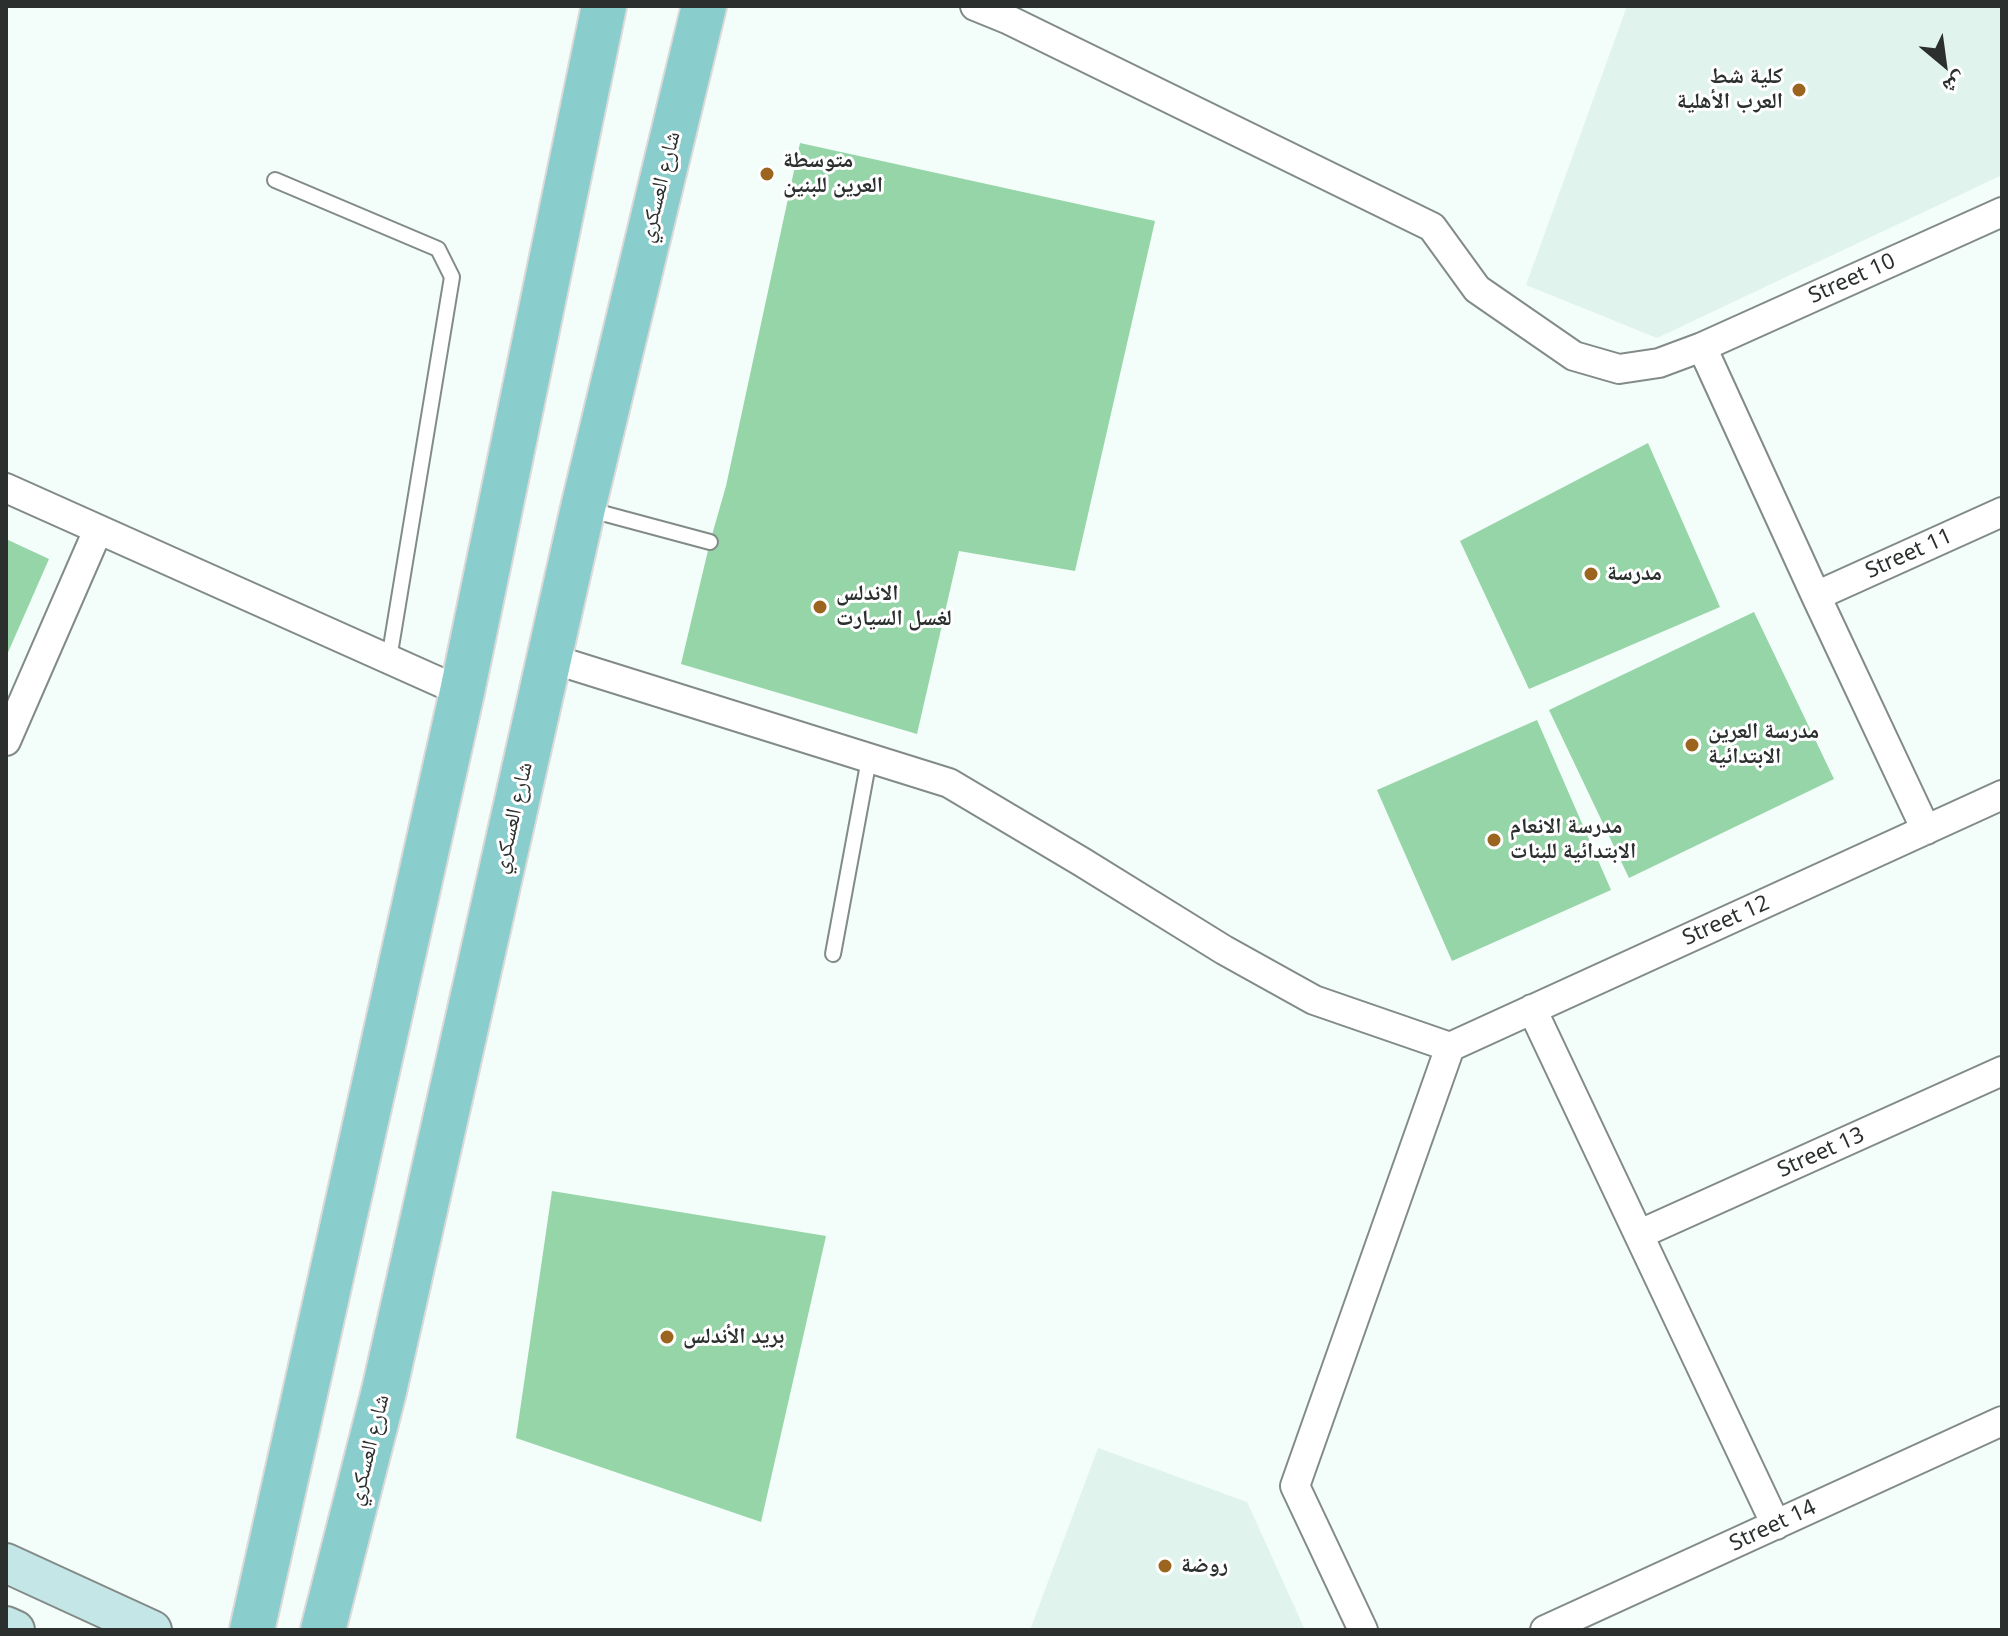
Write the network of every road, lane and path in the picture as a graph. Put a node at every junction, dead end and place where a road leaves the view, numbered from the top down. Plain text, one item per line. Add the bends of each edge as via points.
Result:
1 (604, 6) edge
2 (704, 6) edge
3 (975, 6) edge
4 (1010, 13) edge
5 (275, 180) dead end
6 (2002, 212) edge
7 (1702, 347) junction
8 (6, 488) edge
9 (583, 508) junction
10 (2002, 512) edge
11 (98, 530) junction
12 (710, 542) dead end
13 (1816, 596) junction
14 (549, 658) junction
15 (389, 659) junction
16 (462, 692) junction
17 (6, 741) edge
18 (869, 759) junction
19 (2002, 795) edge
20 (1926, 830) junction
21 (833, 954) dead end
22 (1532, 1009) junction
23 (1450, 1047) junction
24 (2002, 1071) edge
25 (1640, 1234) junction
26 (2002, 1421) edge
27 (1776, 1525) junction
28 (6, 1563) edge
29 (6, 1626) edge
30 (15, 1630) edge
31 (152, 1630) edge
32 (252, 1630) edge
33 (323, 1630) edge
34 (1363, 1630) edge
35 (1545, 1630) edge

1 - 16 main road
2 - 9 main road, شارع العسكري
3 - 4 street, Street 10
4 - 7 street, Street 10 via 1432,227 1477,289 1574,356 1619,369 1659,363
5 - 15 lane via 438,249 452,277
6 - 7 street, Street 10
7 - 13 street
8 - 11 street
9 - 12 lane
9 - 14 main road, شارع العسكري
10 - 13 street, Street 11
11 - 15 street
11 - 17 street
13 - 20 street
14 - 18 street
14 - 33 main road, شارع العسكري via 384,1391
15 - 16 street
16 - 32 main road
18 - 21 lane
18 - 23 street via 949,783 1314,1000
19 - 20 street, Street 12
20 - 22 street, Street 12
22 - 23 street, Street 12
22 - 25 street
23 - 34 street via 1295,1486
24 - 25 street, Street 13
25 - 27 street
26 - 27 street, Street 14
27 - 35 street, Street 14
28 - 31 main road
29 - 30 main road

